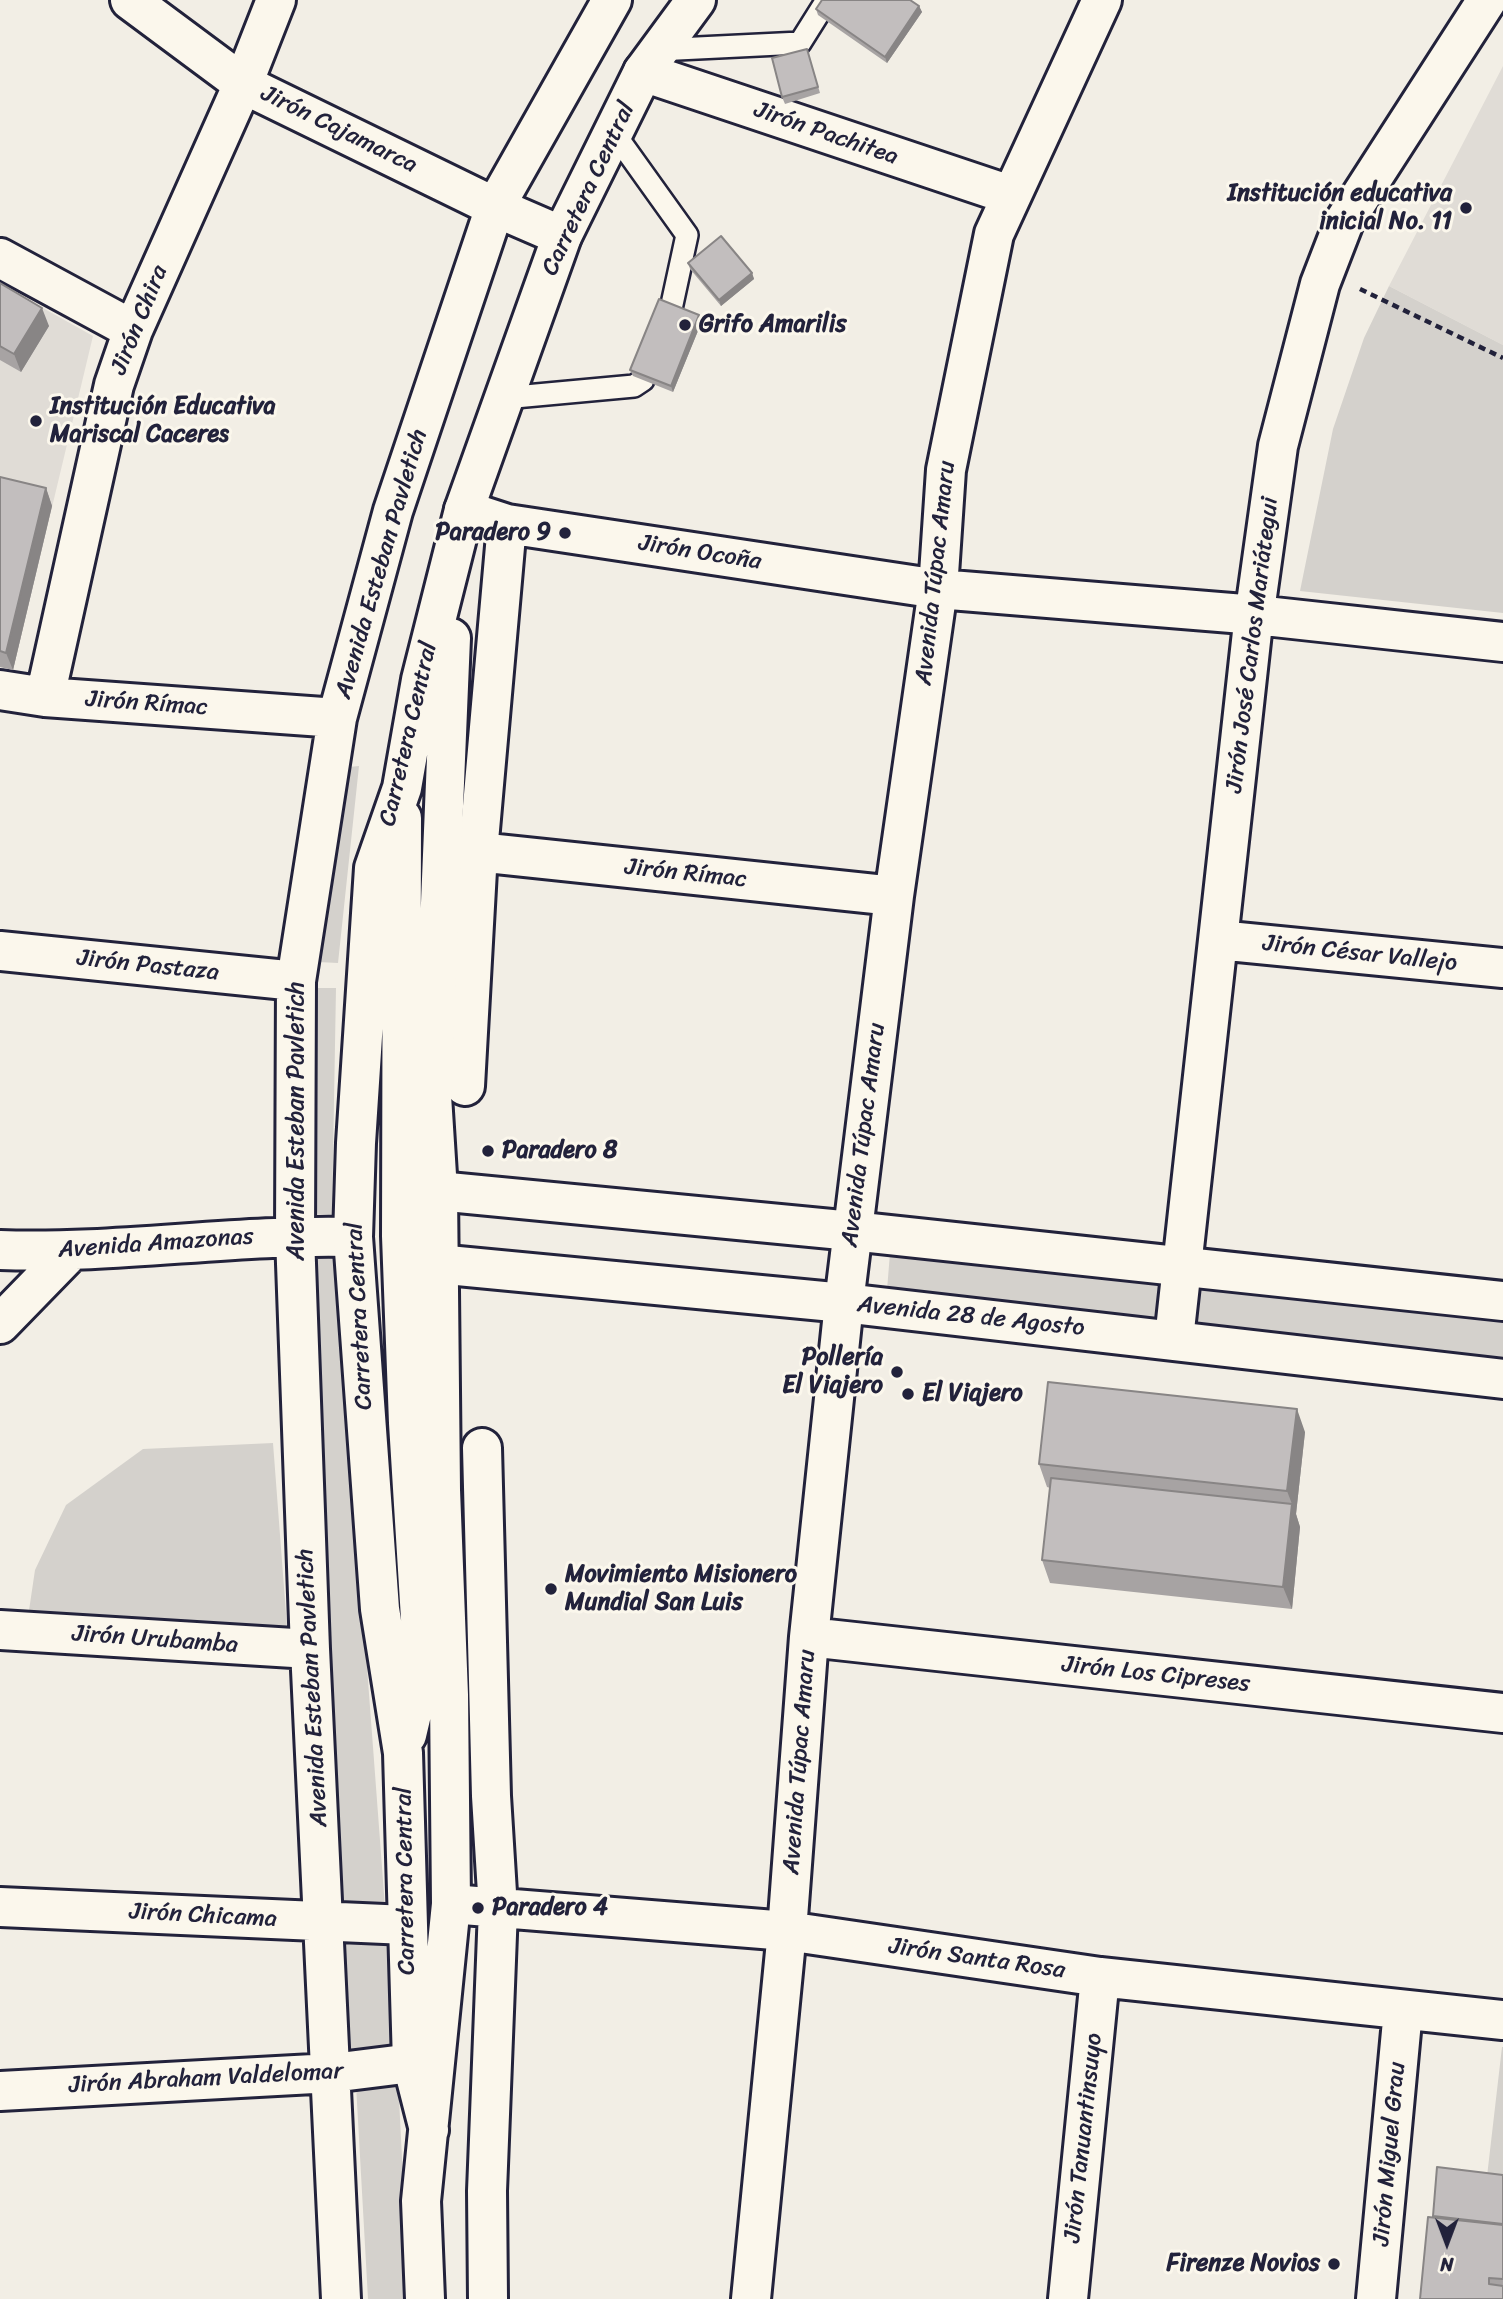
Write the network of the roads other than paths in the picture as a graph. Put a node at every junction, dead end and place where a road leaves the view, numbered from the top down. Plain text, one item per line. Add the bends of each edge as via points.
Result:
1 (130, 0) edge
2 (276, 0) edge
3 (612, 0) edge
4 (696, 0) edge
5 (827, 0) edge
6 (1102, 0) edge
7 (1488, 5) edge
8 (650, 61) junction
9 (243, 84) junction
10 (614, 133) junction
11 (1010, 195) junction
12 (495, 207) junction
13 (562, 236) junction
14 (0, 258) edge
15 (671, 309) edge
16 (133, 330) junction
17 (643, 380) edge
18 (504, 398) junction
19 (464, 510) junction
20 (507, 524) junction
21 (938, 589) junction
22 (1256, 615) junction
23 (1503, 642) edge
24 (0, 690) edge
25 (45, 697) junction
26 (337, 718) junction
27 (402, 788) junction
28 (478, 852) junction
29 (894, 896) junction
30 (1218, 940) junction
31 (0, 951) edge
32 (1503, 968) edge
33 (296, 981) junction
34 (465, 1086) dead end
35 (438, 1191) junction
36 (852, 1231) junction
37 (295, 1236) junction
38 (401, 1236) junction
39 (353, 1237) junction
40 (0, 1250) edge
41 (70, 1252) junction
42 (437, 1264) junction
43 (1182, 1266) junction
44 (1503, 1301) edge
45 (844, 1303) junction
46 (0, 1324) edge
47 (1174, 1339) junction
48 (1503, 1379) edge
49 (482, 1448) dead end
50 (0, 1630) edge
51 (809, 1637) junction
52 (310, 1649) junction
53 (1503, 1713) edge
54 (403, 1753) junction
55 (451, 1904) junction
56 (0, 1907) edge
57 (498, 1909) junction
58 (324, 1922) junction
59 (407, 1925) junction
60 (787, 1931) junction
61 (1100, 1976) junction
62 (1403, 2010) junction
63 (1503, 2020) edge
64 (412, 2063) junction
65 (332, 2073) junction
66 (0, 2091) edge
67 (429, 2130) junction
68 (341, 2299) edge
69 (425, 2299) edge
70 (488, 2299) edge
71 (751, 2299) edge
72 (1068, 2299) edge
73 (1376, 2299) edge

1 - 9 main road, Jirón Cajamarca
2 - 9 main road, Jirón Chira
3 - 12 main road, Avenida Esteban Pavletich
4 - 8 main road, Carretera Central
5 - 8 lane via 800,43
6 - 11 main road, Avenida Túpac Amaru
7 - 22 main road, Jirón José Carlos Mariátegui via 1344,222 1325,272 1278,446
8 - 10 main road, Carretera Central
8 - 11 main road, Jirón Pachitea
9 - 12 main road, Jirón Cajamarca
9 - 16 main road, Jirón Chira
10 - 13 main road, Carretera Central
10 - 15 lane via 687,235
11 - 21 main road, Avenida Túpac Amaru via 994,234 946,470
12 - 13 main road, Jirón Cajamarca
12 - 26 main road, Avenida Esteban Pavletich via 393,511
13 - 18 main road, Carretera Central
14 - 16 main road
16 - 25 main road, Jirón Chira via 114,385
17 - 18 lane via 634,386
18 - 19 main road, Carretera Central
19 - 20 main road, Jirón Ocoña
19 - 27 main road, Carretera Central via 421,680
19 - 35 main road, Carretera Central via 447,671 432,1096
20 - 21 main road, Jirón Ocoña
20 - 28 main road
21 - 22 main road, Jirón Ocoña
21 - 29 main road, Avenida Túpac Amaru
22 - 23 main road, Jirón Ocoña
22 - 30 main road, Jirón José Carlos Mariátegui
24 - 25 main road, Jirón Rímac
25 - 26 main road, Jirón Rímac
26 - 33 main road, Avenida Esteban Pavletich
27 - 38 main road
27 - 39 main road, Carretera Central via 374,868
28 - 29 main road, Jirón Rímac
28 - 34 main road
29 - 36 main road, Avenida Túpac Amaru
30 - 32 main road, Jirón César Vallejo
30 - 43 main road, Jirón José Carlos Mariátegui
31 - 33 main road, Jirón Pastaza
33 - 37 main road, Avenida Esteban Pavletich
35 - 36 main road
35 - 38 main road
35 - 42 main road, Carretera Central
36 - 43 main road
36 - 45 main road, Avenida Túpac Amaru
37 - 39 main road, Avenida Amazonas
37 - 41 main road, Avenida Amazonas
37 - 52 main road, Avenida Esteban Pavletich
38 - 42 main road
38 - 54 main road via 423,1668
39 - 54 main road, Carretera Central via 380,1609
40 - 41 main road, Avenida Amazonas
41 - 46 main road
42 - 45 main road, Avenida 28 de Agosto
42 - 55 main road, Carretera Central
43 - 44 main road
43 - 47 main road, Jirón José Carlos Mariátegui
45 - 47 main road, Avenida 28 de Agosto
45 - 51 main road, Avenida Túpac Amaru
47 - 48 main road, Avenida 28 de Agosto
49 - 57 main road
50 - 52 main road, Jirón Urubamba
51 - 53 main road, Jirón Los Cipreses
51 - 60 main road, Avenida Túpac Amaru
52 - 58 main road, Avenida Esteban Pavletich
54 - 59 main road, Carretera Central
55 - 57 main road, Jirón Santa Rosa
55 - 67 main road, Carretera Central
56 - 58 main road, Jirón Chicama
57 - 60 main road, Jirón Santa Rosa
57 - 70 main road via 487,2191
58 - 59 main road, Jirón Chicama
58 - 65 main road, Avenida Esteban Pavletich
59 - 64 main road, Carretera Central
60 - 61 main road, Jirón Santa Rosa
60 - 71 main road, Avenida Túpac Amaru
61 - 62 main road, Jirón Santa Rosa
61 - 72 main road, Jirón Tanuantinsuyo
62 - 63 main road, Jirón Santa Rosa
62 - 73 main road, Jirón Miguel Grau
64 - 65 main road, Jirón Abraham Valdelomar
64 - 67 main road, Carretera Central
65 - 66 main road, Jirón Abraham Valdelomar
65 - 68 main road, Avenida Esteban Pavletich
67 - 69 main road, Carretera Central via 421,2200

